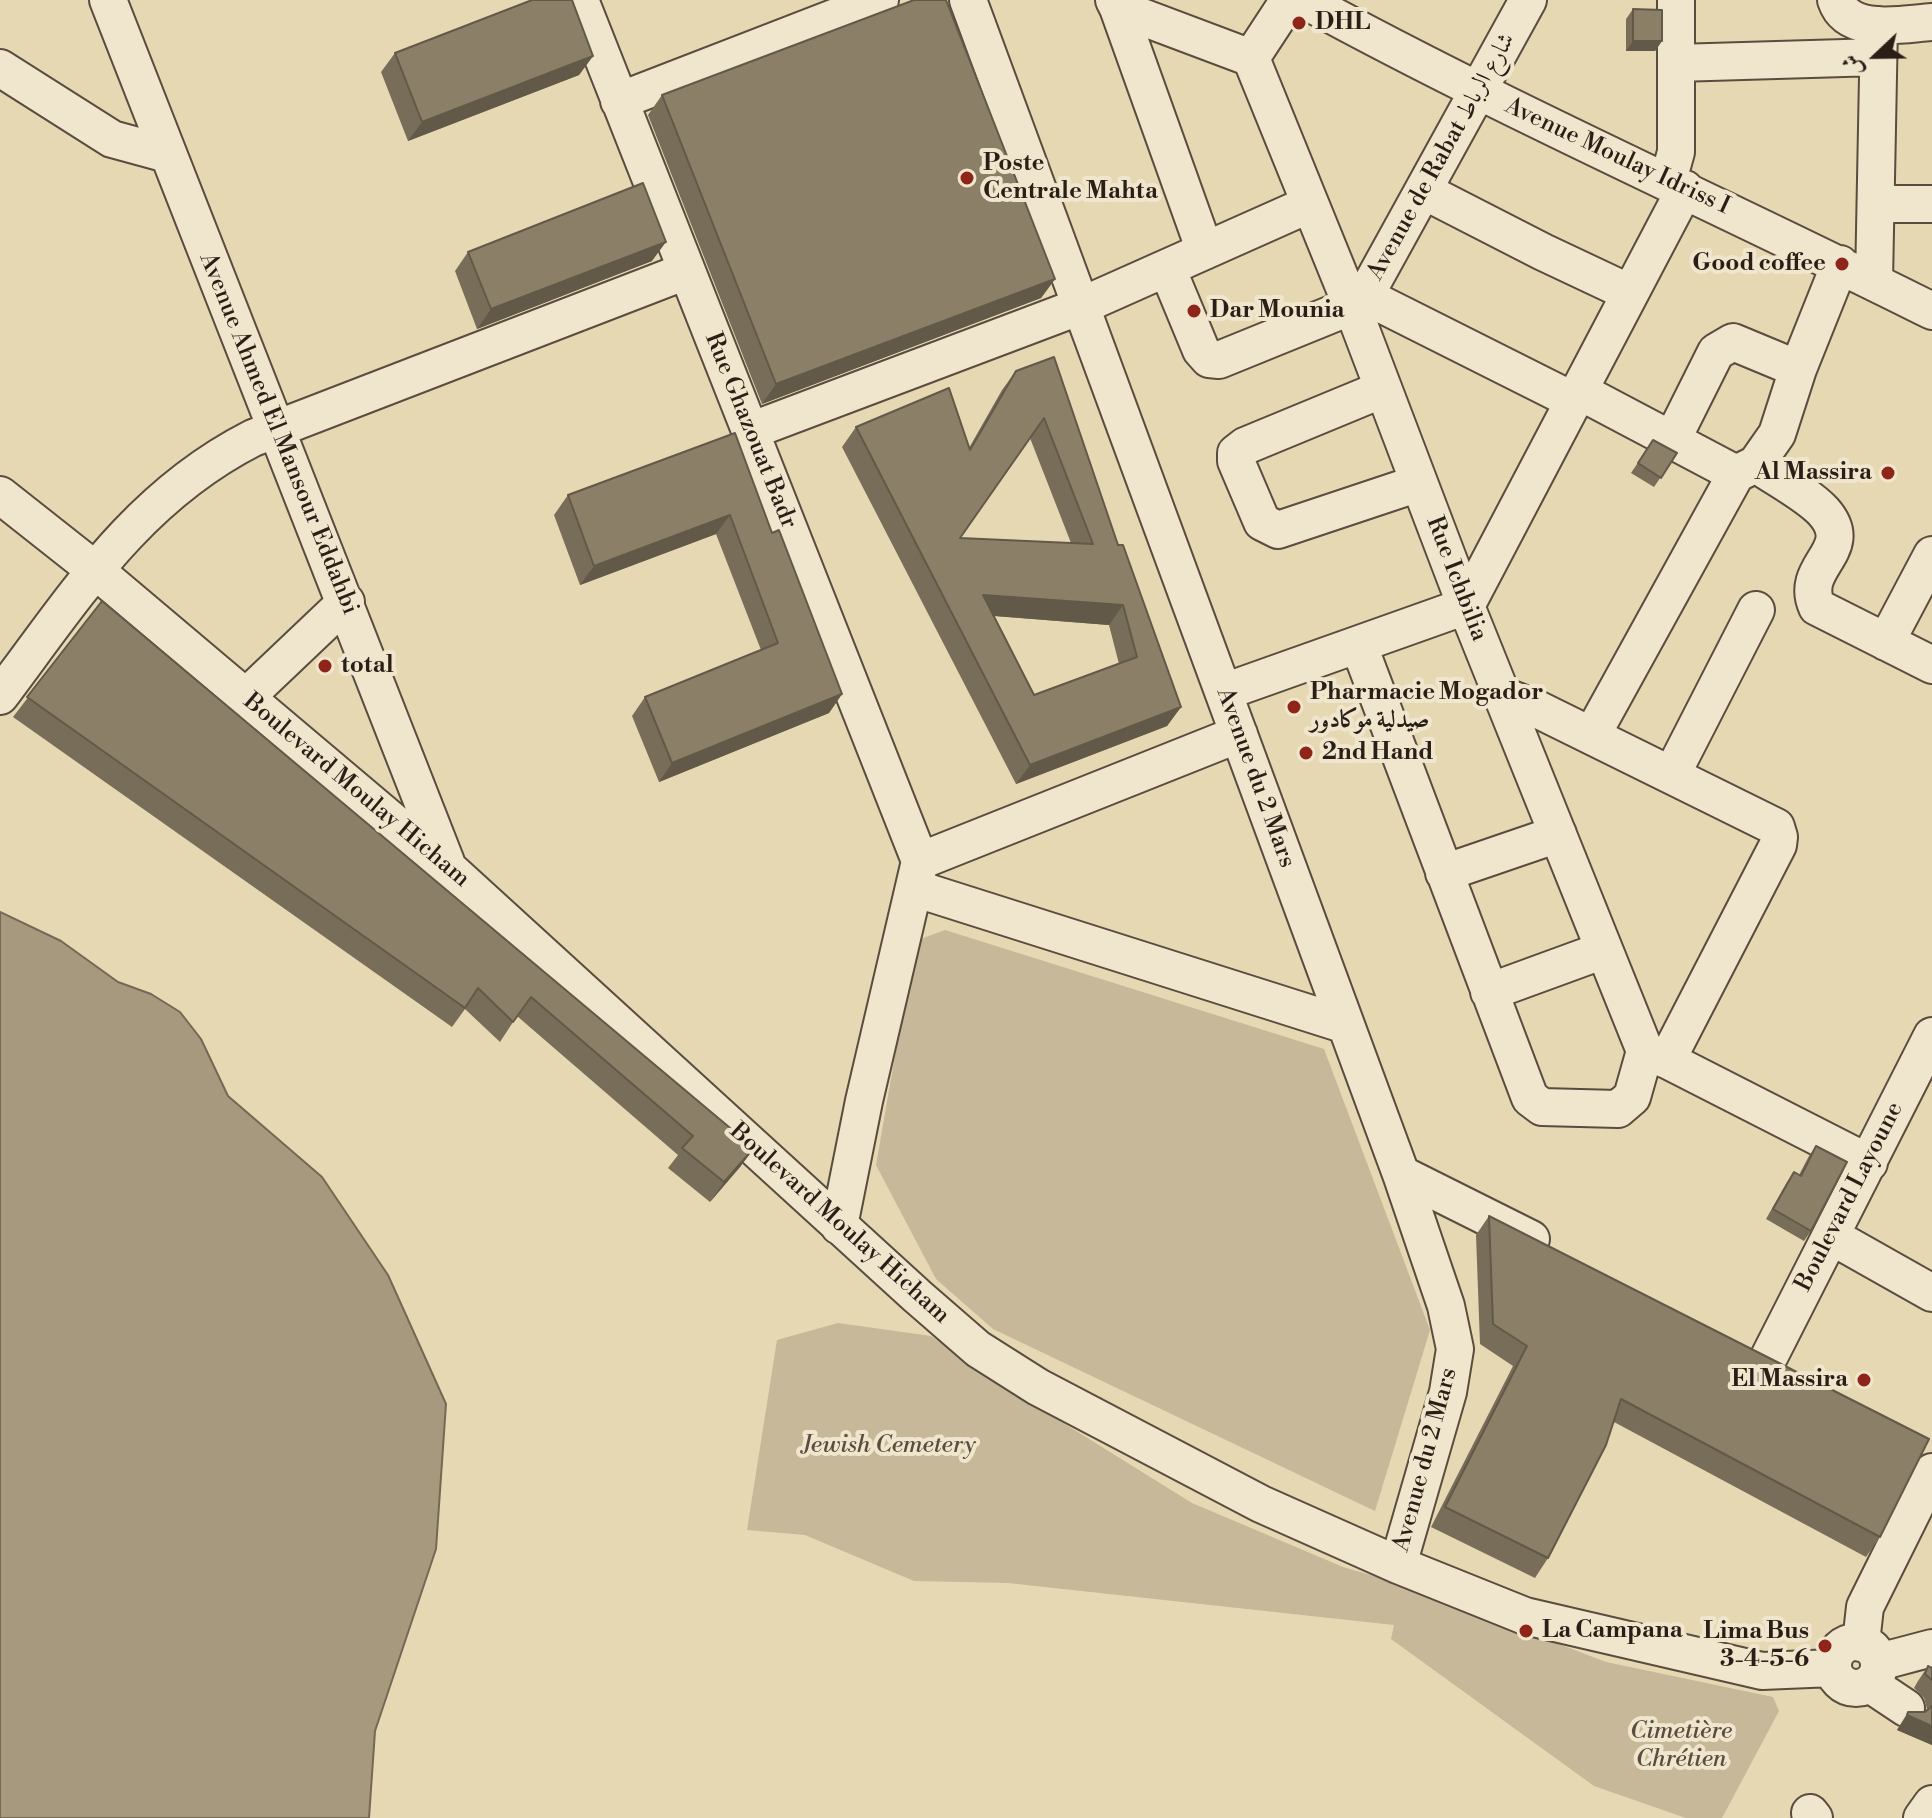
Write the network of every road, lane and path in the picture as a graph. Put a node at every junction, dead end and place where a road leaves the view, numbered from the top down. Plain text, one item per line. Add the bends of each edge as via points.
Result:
1 (108, 0) edge
2 (580, 0) edge
3 (880, 0) edge
4 (968, 0) edge
5 (1289, 0) edge
6 (1304, 0) edge
7 (1528, 0) edge
8 (1676, 0) edge
9 (1836, 0) edge
10 (1116, 4) edge
11 (1353, 13) edge
12 (1932, 22) edge
13 (1879, 41) junction
14 (1251, 58) junction
15 (1676, 63) junction
16 (0, 68) edge
17 (1479, 93) junction
18 (619, 101) junction
19 (167, 154) junction
20 (1677, 185) junction
21 (1424, 191) junction
22 (1310, 204) junction
23 (1876, 204) junction
24 (1932, 204) edge
25 (1205, 251) junction
26 (1840, 264) junction
27 (1167, 268) junction
28 (686, 271) junction
29 (1874, 282) junction
30 (1630, 293) junction
31 (1357, 305) junction
32 (1081, 306) junction
33 (1932, 311) edge
34 (1798, 369) junction
35 (1383, 389) junction
36 (1576, 396) junction
37 (277, 430) junction
38 (750, 431) junction
39 (1672, 440) junction
40 (1746, 469) junction
41 (1419, 483) junction
42 (0, 495) edge
43 (1932, 555) edge
44 (95, 570) junction
45 (346, 602) junction
46 (1466, 606) junction
47 (1756, 610) dead end
48 (1886, 642) junction
49 (1359, 646) junction
50 (1932, 665) edge
51 (1224, 692) junction
52 (1501, 695) junction
53 (0, 696) edge
54 (246, 697) junction
55 (1239, 734) junction
56 (1592, 735) junction
57 (1672, 774) junction
58 (1558, 834) junction
59 (448, 868) junction
60 (1444, 873) junction
61 (917, 874) junction
62 (1604, 950) junction
63 (1489, 992) junction
64 (1346, 1025) junction
65 (1932, 1036) edge
66 (1656, 1055) junction
67 (1869, 1163) junction
68 (1401, 1174) junction
69 (839, 1226) junction
70 (1831, 1236) junction
71 (1556, 1252) edge
72 (1932, 1293) edge
73 (1768, 1359) edge
74 (1932, 1472) edge
75 (1398, 1565) junction
76 (1932, 1648) edge
77 (1870, 1663) junction
78 (1906, 1708) dead end
79 (1932, 1804) edge
80 (1922, 1818) edge

1 - 19 street, Avenue Ahmed El Mansour Eddahbi
2 - 18 street, Rue Ghazouat Badr
3 - 18 street
4 - 32 street, Avenue du 2 Mars
5 - 14 street
6 - 11 street, Avenue Moulay Idriss I
7 - 17 street, Avenue de Rabat شارع الرباط
8 - 15 street
9 - 13 street via 1843,16
10 - 14 street
10 - 25 street
11 - 17 street, Avenue Moulay Idriss I
12 - 13 street
13 - 15 street
13 - 23 street
14 - 22 street, Rue Ichbilia
15 - 20 street
16 - 19 street via 112,139
17 - 20 street, Avenue Moulay Idriss I
17 - 21 street, Avenue de Rabat شارع الرباط
18 - 28 street, Rue Ghazouat Badr
19 - 37 street, Avenue Ahmed El Mansour Eddahbi
20 - 26 street, Avenue Moulay Idriss I
20 - 30 street
21 - 30 street
21 - 31 street, Avenue de Rabat شارع الرباط
22 - 25 street
22 - 31 street, Rue Ichbilia
23 - 24 street
23 - 29 street
25 - 27 street
26 - 29 street, Avenue Moulay Idriss I
26 - 34 street
27 - 31 street via 1209,359 1219,360
27 - 32 street
28 - 37 street
28 - 38 street, Rue Ghazouat Badr
29 - 33 street, Avenue Moulay Idriss I
30 - 36 street
31 - 35 street, Rue Ichbilia
31 - 36 street
32 - 38 street
32 - 51 street, Avenue du 2 Mars
34 - 39 street via 1733,342 1724,346 1716,352
34 - 40 street via 1777,434
35 - 41 street, Rue Ichbilia
35 - 41 street via 1245,446 1236,453 1236,461 1262,522 1278,530
36 - 39 street
36 - 46 street
37 - 44 street via 226,452 180,483
37 - 45 street, Avenue Ahmed El Mansour Eddahbi
38 - 61 street, Rue Ghazouat Badr
39 - 40 street
40 - 48 street via 1822,510 1836,541 1812,583 1813,599 1817,607
40 - 56 street
41 - 46 street, Rue Ichbilia
42 - 44 street, Boulevard Moulay Hicham
43 - 48 street
44 - 53 street
44 - 54 street, Boulevard Moulay Hicham
45 - 54 street
45 - 59 street, Avenue Ahmed El Mansour Eddahbi
46 - 49 street
46 - 52 street, Rue Ichbilia
47 - 57 street
48 - 50 street
49 - 51 street
49 - 60 street
51 - 55 street, Avenue du 2 Mars
52 - 56 street
52 - 58 street, Rue Ichbilia
54 - 59 street, Boulevard Moulay Hicham
55 - 61 street
55 - 64 street, Avenue du 2 Mars
56 - 57 street
57 - 66 street via 1768,821 1779,837
58 - 60 street
58 - 62 street, Rue Ichbilia
59 - 69 street, Boulevard Moulay Hicham
60 - 63 street
61 - 64 street
61 - 69 street
62 - 63 street
62 - 66 street, Rue Ichbilia
63 - 66 street via 1525,1089 1542,1107 1618,1109 1632,1097
64 - 68 street, Avenue du 2 Mars
65 - 67 street, Boulevard Layoune
66 - 67 street
67 - 70 street, Boulevard Layoune
68 - 71 street
68 - 75 street, Avenue du 2 Mars via 1446,1306 1455,1349 1448,1392
69 - 75 street, Boulevard Moulay Hicham via 978,1349 1038,1387 1261,1504
70 - 72 street
70 - 73 street, Boulevard Layoune
74 - 77 street via 1865,1607
75 - 77 street, Boulevard Moulay Hicham via 1525,1616 1762,1671 1833,1668 1847,1686 1859,1688
76 - 77 street
77 - 78 street
79 - 80 street

